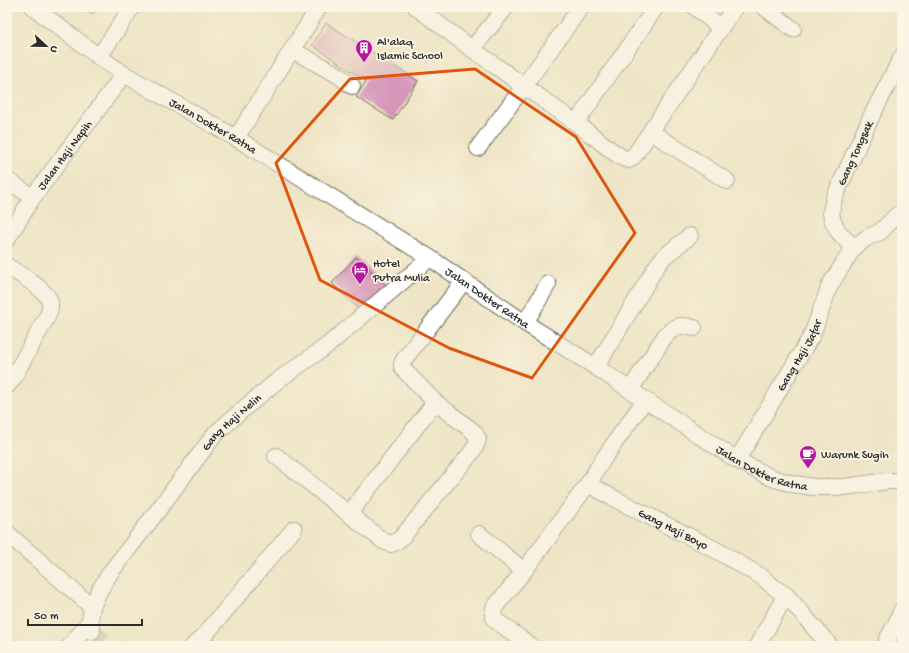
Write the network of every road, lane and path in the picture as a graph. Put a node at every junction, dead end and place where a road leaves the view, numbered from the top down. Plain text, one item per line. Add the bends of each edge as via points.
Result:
1 (33, 7) edge
2 (132, 7) edge
3 (319, 7) edge
4 (506, 7) edge
5 (581, 7) edge
6 (656, 7) edge
7 (695, 7) edge
8 (764, 7) edge
9 (732, 8) edge
10 (426, 10) edge
11 (721, 28) junction
12 (793, 29) dead end
13 (472, 49) junction
14 (292, 50) junction
15 (99, 57) junction
16 (902, 57) edge
17 (124, 74) junction
18 (352, 86) dead end
19 (524, 86) junction
20 (576, 123) junction
21 (651, 132) junction
22 (236, 138) junction
23 (478, 148) dead end
24 (7, 180) edge
25 (727, 181) dead end
26 (33, 198) junction
27 (902, 214) edge
28 (690, 236) dead end
29 (7, 239) edge
30 (854, 247) junction
31 (430, 258) junction
32 (7, 266) edge
33 (464, 281) junction
34 (548, 284) dead end
35 (525, 323) junction
36 (694, 328) dead end
37 (596, 367) junction
38 (7, 386) edge
39 (630, 390) junction
40 (645, 400) junction
41 (435, 402) junction
42 (276, 456) dead end
43 (737, 460) junction
44 (902, 481) edge
45 (588, 484) junction
46 (349, 514) junction
47 (294, 529) dead end
48 (7, 533) edge
49 (479, 534) dead end
50 (524, 571) junction
51 (786, 595) junction
52 (902, 609) edge
53 (91, 620) junction
54 (887, 640) dead end
55 (70, 646) edge
56 (193, 646) edge
57 (531, 646) edge
58 (757, 646) edge
59 (830, 646) edge

1 - 15 street, Jalan Dokter Ratna
2 - 15 street
3 - 14 street
4 - 13 street
5 - 19 street
6 - 20 street
7 - 11 street
8 - 12 street
9 - 11 street
10 - 13 street
11 - 21 street
13 - 19 street
14 - 18 street via 338,75
14 - 22 street
15 - 17 street, Jalan Dokter Ratna
16 - 30 street, Gang Tongsak via 834,198 831,213 833,222
17 - 22 street, Jalan Dokter Ratna
17 - 26 street, Jalan Haji Napih
19 - 20 street
19 - 23 street
20 - 21 street via 629,160
21 - 25 street
22 - 31 street, Jalan Dokter Ratna
24 - 26 street
26 - 29 street, Jalan Haji Napih
27 - 30 street via 898,214 880,232
28 - 37 street via 658,264
30 - 43 street, Gang Haji Jafar via 830,285 812,335
31 - 33 street, Jalan Dokter Ratna
31 - 53 street, Gang Haji Nelin via 328,345 277,381 215,434 110,572 100,591
32 - 38 street via 40,289 50,300 50,308
33 - 35 street, Jalan Dokter Ratna
33 - 41 street via 402,365
34 - 35 street
35 - 37 street, Jalan Dokter Ratna
36 - 39 street via 680,325 673,328 665,336
37 - 39 street, Jalan Dokter Ratna
39 - 40 street, Jalan Dokter Ratna
40 - 43 street, Jalan Dokter Ratna
40 - 45 street
41 - 46 street
41 - 46 street via 474,432 478,439 472,452 396,542 391,544 383,541
42 - 46 street
43 - 44 street, Jalan Dokter Ratna via 772,478 814,487 844,487
45 - 50 street
45 - 51 street, Gang Haji Boyo via 716,550 762,577
47 - 56 street
48 - 53 street
49 - 50 street
50 - 57 street via 494,608 493,615 495,620
51 - 58 street
51 - 59 street, Gang Haji Boyo
52 - 54 street
53 - 55 street, Gang Haji Nelin

